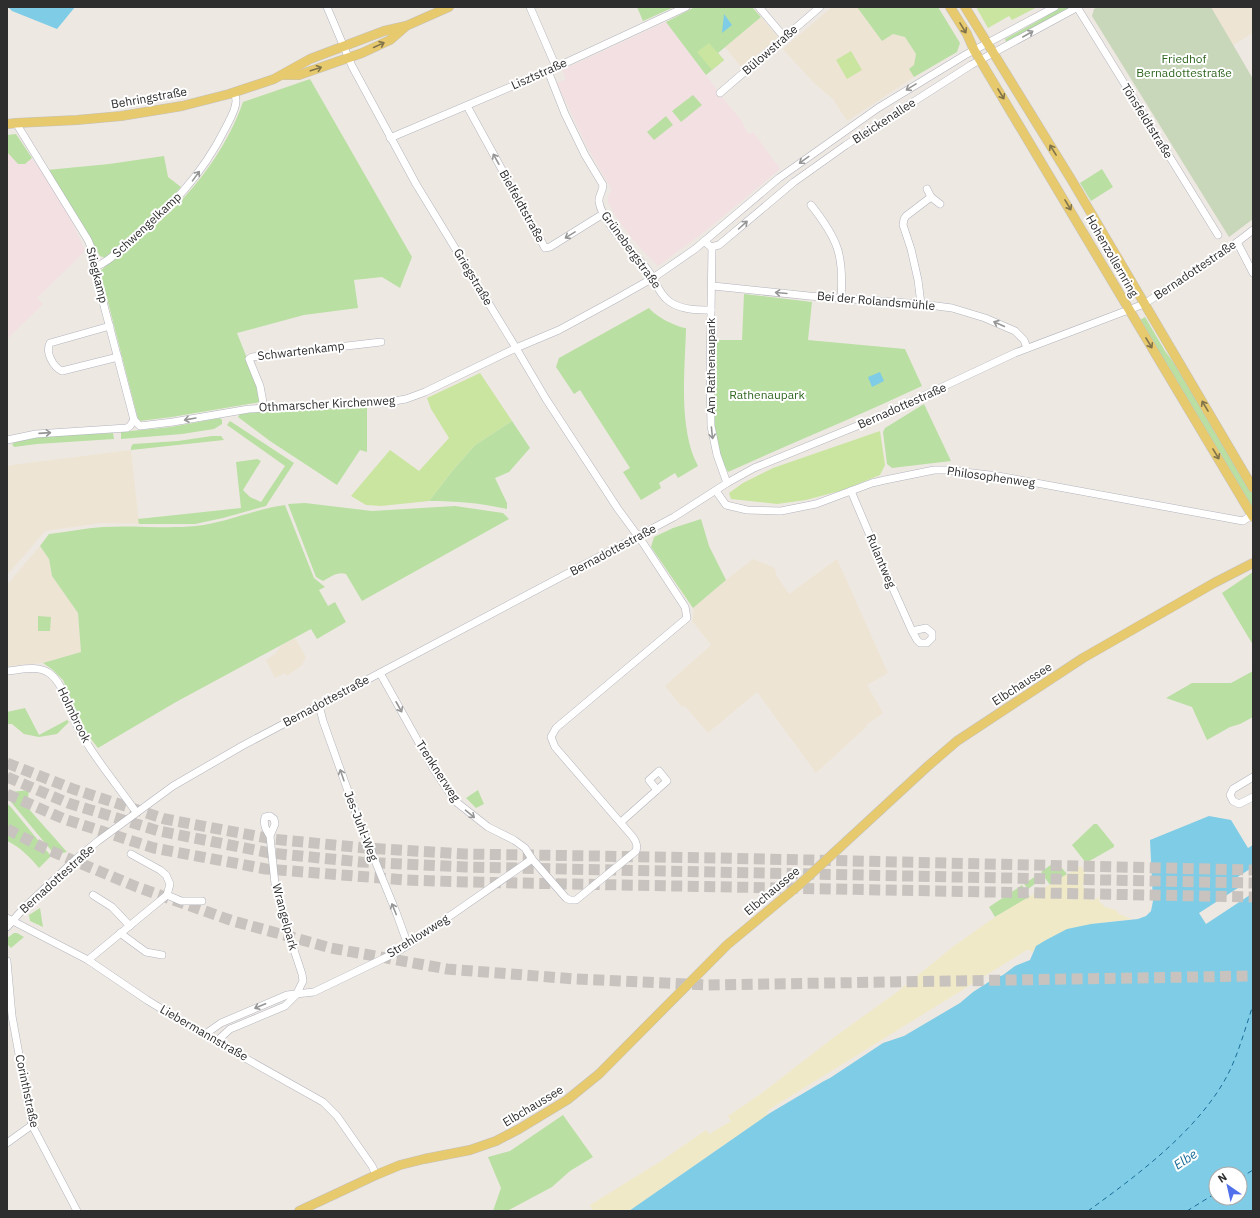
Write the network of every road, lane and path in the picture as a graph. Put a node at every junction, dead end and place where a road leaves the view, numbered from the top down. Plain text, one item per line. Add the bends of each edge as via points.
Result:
1 (327, 7) edge
2 (449, 7) edge
3 (530, 7) edge
4 (686, 7) edge
5 (759, 7) edge
6 (820, 7) edge
7 (950, 7) edge
8 (965, 7) edge
9 (1055, 7) edge
10 (1077, 7) edge
11 (406, 26) junction
12 (784, 38) junction
13 (987, 43) junction
14 (344, 47) junction
15 (974, 50) junction
16 (994, 53) junction
17 (348, 58) junction
18 (980, 60) junction
19 (556, 67) junction
20 (548, 71) junction
21 (282, 76) junction
22 (234, 92) junction
23 (720, 93) dead end
24 (467, 106) junction
25 (7, 120) edge
26 (16, 123) junction
27 (7, 124) edge
28 (390, 138) junction
29 (927, 189) dead end
30 (931, 197) junction
31 (940, 204) dead end
32 (811, 205) dead end
33 (603, 214) junction
34 (1253, 230) edge
35 (1218, 235) dead end
36 (704, 241) junction
37 (1237, 242) junction
38 (712, 247) junction
39 (95, 267) junction
40 (1253, 273) edge
41 (653, 278) junction
42 (712, 286) junction
43 (841, 298) junction
44 (921, 304) junction
45 (1144, 304) junction
46 (1129, 309) junction
47 (712, 310) junction
48 (110, 326) junction
49 (381, 342) dead end
50 (516, 348) junction
51 (1027, 348) junction
52 (118, 357) junction
53 (264, 408) junction
54 (134, 420) junction
55 (7, 440) edge
56 (727, 483) junction
57 (1253, 488) edge
58 (716, 491) junction
59 (851, 491) junction
60 (1252, 516) edge
61 (638, 536) junction
62 (1253, 563) edge
63 (912, 631) dead end
64 (7, 671) edge
65 (380, 673) junction
66 (319, 705) junction
67 (1253, 777) edge
68 (657, 790) dead end
69 (1253, 797) edge
70 (136, 812) junction
71 (620, 822) junction
72 (270, 836) dead end
73 (131, 854) dead end
74 (532, 860) junction
75 (93, 895) dead end
76 (167, 895) junction
77 (202, 902) dead end
78 (10, 919) edge
79 (130, 926) junction
80 (7, 928) edge
81 (120, 933) junction
82 (408, 945) junction
83 (162, 955) dead end
84 (88, 960) junction
85 (7, 961) edge
86 (296, 995) junction
87 (204, 1034) junction
88 (217, 1041) junction
89 (32, 1125) junction
90 (7, 1143) edge
91 (376, 1175) junction
92 (77, 1211) edge
93 (299, 1211) edge

1 - 14 street, Griegstraße
2 - 11 main road, Behringstraße
3 - 19 street
4 - 19 street, Lisztstraße
5 - 12 street
6 - 12 street, Bülowstraße
7 -> 15 main road, Hohenzollernring
8 - 13 main road, Hohenzollernring
9 - 13 street, Bleickenallee
16 -> 10 street, Bleickenallee
10 - 35 street, Tönsfeldtstraße
11 - 14 main road, Behringstraße via 384,31
17 -> 11 main road, Behringstraße via 390,40
12 - 23 street, Bülowstraße
13 - 15 street, Bleickenallee
13 - 16 main road, Hohenzollernring
14 - 17 street, Griegstraße
14 - 21 main road, Behringstraße via 296,66
15 - 18 main road, Hohenzollernring
15 -> 36 street, Bleickenallee via 878,108 833,139 779,178
16 - 18 street, Bleickenallee
45 -> 16 main road, Hohenzollernring
21 -> 17 main road, Behringstraße via 299,75
17 - 28 street, Griegstraße
38 -> 18 street, Bleickenallee via 719,245 794,182 846,145
18 -> 46 main road, Hohenzollernring
19 - 20 street, Lisztstraße
20 - 24 street, Lisztstraße
20 - 33 street, Grünebergstraße via 565,114 604,187 599,198
21 - 22 main road, Behringstraße
22 - 26 main road, Behringstraße via 182,106 121,116
39 -> 22 street, Schwengelkamp via 107,262 160,216 194,178 218,143 231,116 236,101
24 - 28 street, Lisztstraße
33 -> 24 street, Bielfeldtstraße via 545,248
25 - 26 main road, Behringstraße
26 - 27 main road, Behringstraße
26 - 39 street, Stiegkamp via 88,240
28 - 50 street, Griegstraße
29 - 30 street
30 - 31 street
30 - 44 street via 906,216 903,225 913,257
32 - 43 street via 831,231 839,254 842,275
33 - 41 street, Grünebergstraße
34 - 37 street, Bernadottestraße
36 - 38 street
36 - 41 street, Bleickenallee
37 - 40 street
37 - 45 street, Bernadottestraße
38 - 42 street, Am Rathenaupark
39 - 48 street, Stiegkamp
41 - 47 street, Grünebergstraße via 662,293 682,308
41 - 50 street, Othmarscher Kirchenweg via 579,320
43 -> 42 street, Bei der Rolandsmühle
42 - 47 street, Am Rathenaupark
43 - 44 street, Bei der Rolandsmühle
51 -> 44 street, Bei der Rolandsmühle via 1024,340 1015,331 985,318 952,308
45 - 46 street, Bernadottestraße
57 -> 45 main road, Hohenzollernring
46 - 51 street, Bernadottestraße
46 -> 60 main road, Hohenzollernring
47 -> 56 street, Am Rathenaupark via 711,426 717,455
48 - 52 street, Stiegkamp
48 - 52 street via 50,343 48,348 53,365 62,371
49 - 53 street, Schwartenkamp via 252,357 249,359 260,386
50 - 53 street, Othmarscher Kirchenweg via 406,399 383,403
50 - 61 street, Griegstraße via 618,510
51 - 56 street, Bernadottestraße via 874,419 754,468
52 - 54 street, Stiegkamp
53 -> 54 street, Othmarscher Kirchenweg via 142,427
55 -> 54 street via 36,434 127,428
56 - 58 street, Bernadottestraße
58 - 59 street, Philosophenweg via 726,505 747,510 781,511 816,504
58 - 61 street, Bernadottestraße via 674,518
59 - 60 street, Philosophenweg via 886,479 947,470 998,476 1243,521
59 - 63 street, Rulantweg
61 - 65 street, Bernadottestraße
61 - 71 street, Trenknerweg via 685,607 687,618 556,728 551,737 555,747
62 - 91 main road, Elbchaussee via 1083,658 957,741 799,884 727,945 599,1074 567,1100 496,1141 410,1162
64 - 70 street, Holmbrook via 38,669 49,673 55,679 82,735
65 - 66 street, Bernadottestraße
65 -> 74 street, Trenknerweg via 433,768 455,801 488,827 525,848
66 - 70 street, Bernadottestraße via 198,771
82 -> 66 street, Jes-Juhl-Weg via 358,819
67 - 69 street via 1233,789 1230,795 1233,801 1239,804
68 - 71 street
70 - 78 street, Bernadottestraße via 76,859
71 - 74 street, Trenknerweg via 636,843 636,851 576,900 563,896
72 - 86 street, Wrangelpark via 275,884 302,974 303,982
73 - 76 street via 166,875 170,884
74 - 82 street, Strehlowweg
75 - 79 street via 112,907
76 - 77 street via 181,901
76 - 79 street
78 - 80 street, Bernadottestraße
78 - 84 street, Liebermannstraße
79 - 81 street
81 - 83 street via 146,952
81 - 84 street
82 - 86 street, Strehlowweg via 314,992
84 - 87 street, Liebermannstraße
85 - 89 street, Corinthstraße via 12,1016
86 -> 87 street, Strehlowweg via 286,995 221,1023
86 - 88 street via 286,1006 235,1026
87 - 88 street, Liebermannstraße
88 - 91 street, Liebermannstraße via 323,1102 336,1116
89 - 90 street
89 - 92 street, Corinthstraße
91 - 93 main road, Elbchaussee

